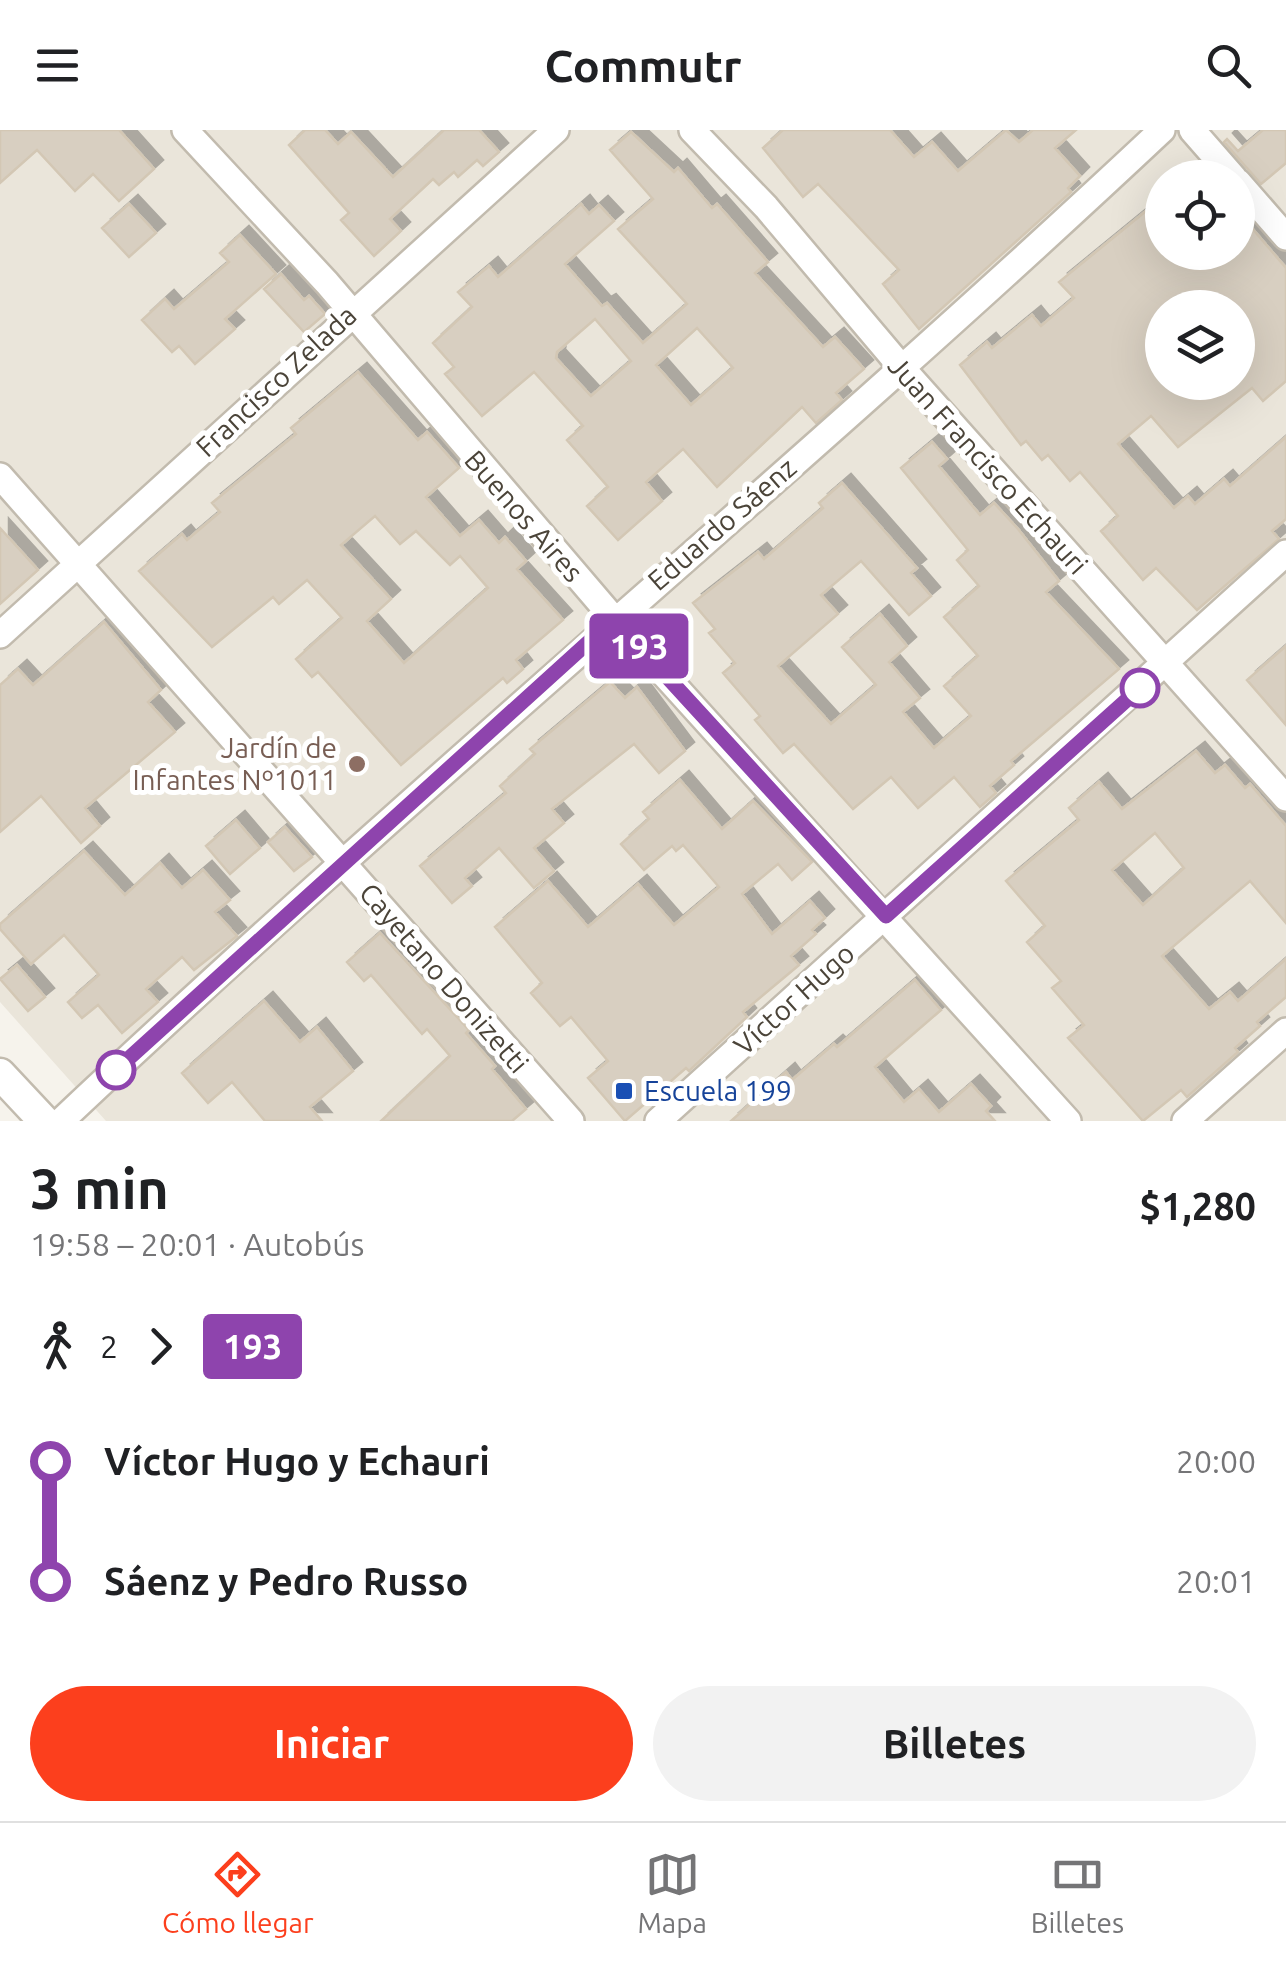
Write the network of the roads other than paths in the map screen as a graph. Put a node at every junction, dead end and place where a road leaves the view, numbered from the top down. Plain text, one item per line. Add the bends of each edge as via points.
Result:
1 (185, 130) edge
2 (556, 130) edge
3 (692, 130) edge
4 (1162, 130) edge
5 (1192, 130) edge
6 (1218, 160) edge
7 (1255, 202) edge
8 (1286, 237) edge
9 (349, 313) junction
10 (902, 368) junction
11 (0, 476) edge
12 (1286, 554) edge
13 (78, 564) junction
14 (614, 619) junction
15 (0, 635) edge
16 (1166, 664) junction
17 (1286, 798) edge
18 (342, 862) junction
19 (886, 916) junction
20 (1286, 1031) edge
21 (0, 1074) edge
22 (44, 1121) edge
23 (61, 1121) edge
24 (571, 1121) edge
25 (658, 1121) edge
26 (1068, 1121) edge
27 (1185, 1121) edge

1 - 9 street, Buenos Aires
2 - 9 street, Francisco Zelada
3 - 10 street, Juan Francisco Echauri
4 - 10 street, Eduardo Sáenz
5 - 6 street
7 - 8 street
9 - 13 street, Francisco Zelada
9 - 14 street, Buenos Aires
10 - 14 street, Eduardo Sáenz
10 - 16 street, Juan Francisco Echauri
11 - 13 street, Cayetano Donizetti
12 - 16 street, Víctor Hugo
13 - 15 street, Francisco Zelada
13 - 18 street, Cayetano Donizetti
14 - 18 street, Eduardo Sáenz
14 - 19 street, Buenos Aires
16 - 17 street, Juan Francisco Echauri
16 - 19 street, Víctor Hugo
18 - 23 street, Eduardo Sáenz
18 - 24 street, Cayetano Donizetti
19 - 25 street, Víctor Hugo
19 - 26 street, Buenos Aires
20 - 27 street
21 - 22 street

